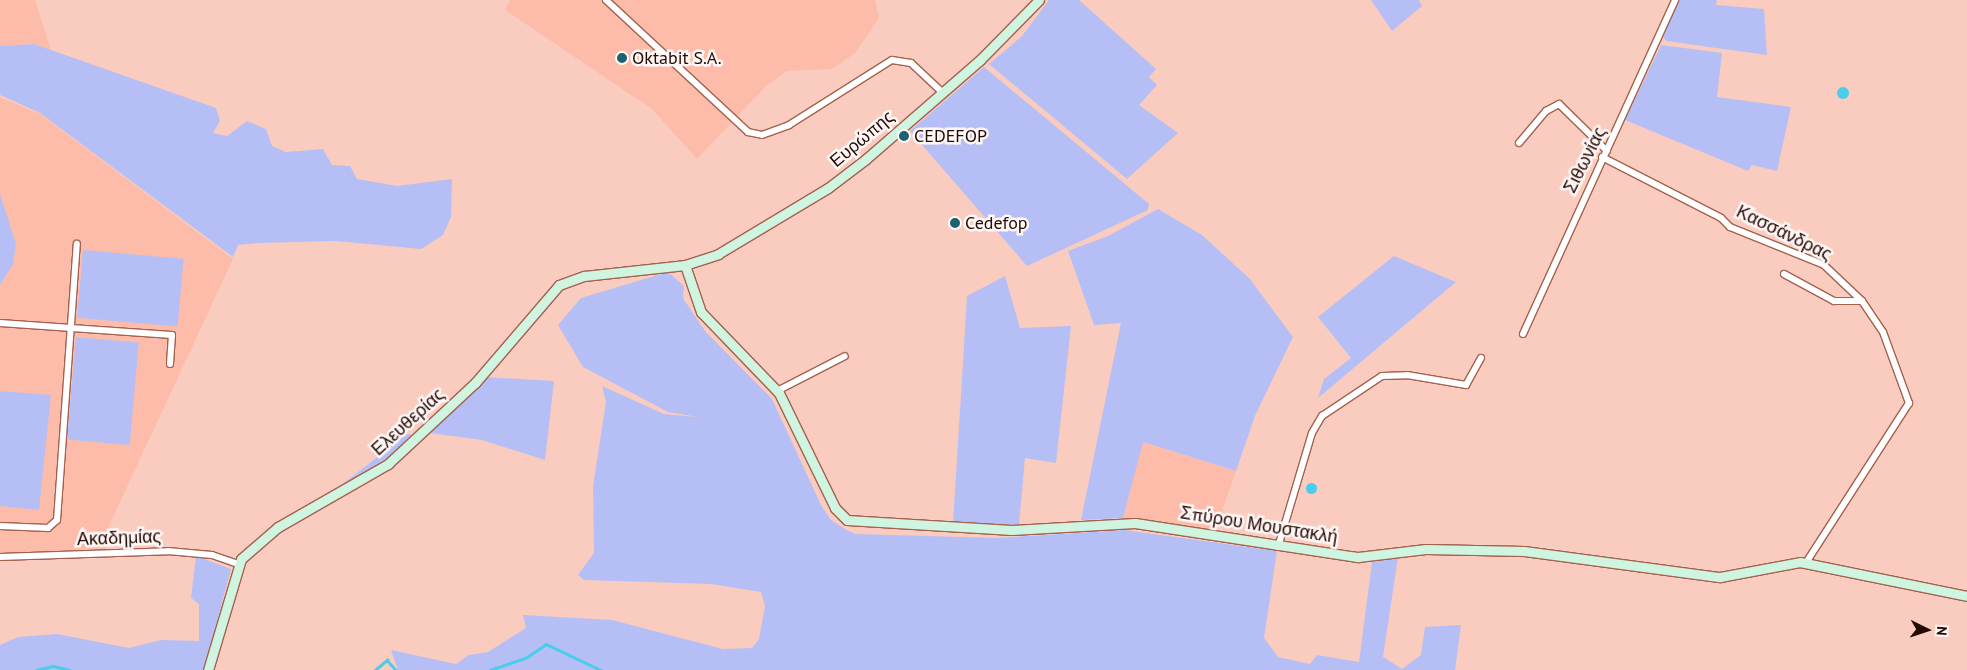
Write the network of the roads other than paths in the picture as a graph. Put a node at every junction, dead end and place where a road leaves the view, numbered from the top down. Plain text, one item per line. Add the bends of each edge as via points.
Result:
1 (606, 0) edge
2 (1676, 0) edge
3 (1035, 2) edge
4 (942, 92) junction
5 (1519, 143) dead end
6 (1607, 151) junction
7 (1602, 157) junction
8 (77, 244) dead end
9 (685, 265) junction
10 (1784, 274) dead end
11 (1862, 301) junction
12 (0, 323) edge
13 (72, 328) junction
14 (1523, 334) dead end
15 (845, 356) dead end
16 (1481, 358) dead end
17 (170, 364) dead end
18 (777, 391) junction
19 (0, 526) edge
20 (1278, 547) junction
21 (0, 557) edge
22 (1806, 562) junction
23 (238, 564) junction
24 (1967, 596) edge
25 (208, 670) edge

1 - 4 street via 748,132 762,135 789,125 892,60 911,63
2 - 6 street, Σιθωνίας
3 - 4 street, Ευρώπης
4 - 9 street, Ευρώπης via 828,188 718,254
5 - 6 street via 1546,111 1559,104
6 - 7 street, Σιθωνίας
7 - 11 street, Κασσάνδρας via 1722,218 1730,227 1824,265
7 - 14 street, Σιθωνίας
8 - 13 street
9 - 18 street, Σπύρου Μουστακλή via 701,312
9 - 23 street, Ελευθερίας via 630,268 559,285 475,383 388,464 278,527
10 - 11 street via 1834,301
11 - 22 street, Κασσάνδρας via 1883,332 1909,403
12 - 13 street
13 - 17 street via 172,335
13 - 19 street via 57,520 48,528
15 - 18 street
16 - 20 street via 1466,385 1407,375 1382,376 1322,416 1312,433
18 - 20 street, Σπύρου Μουστακλή via 835,508 847,520 1012,530 1135,523
20 - 22 street, Σπύρου Μουστακλή via 1358,557 1426,549 1524,550 1720,577
21 - 23 street, Ακαδημίας via 168,551 212,555
22 - 24 street, Σπύρου Μουστακλή
23 - 25 street

